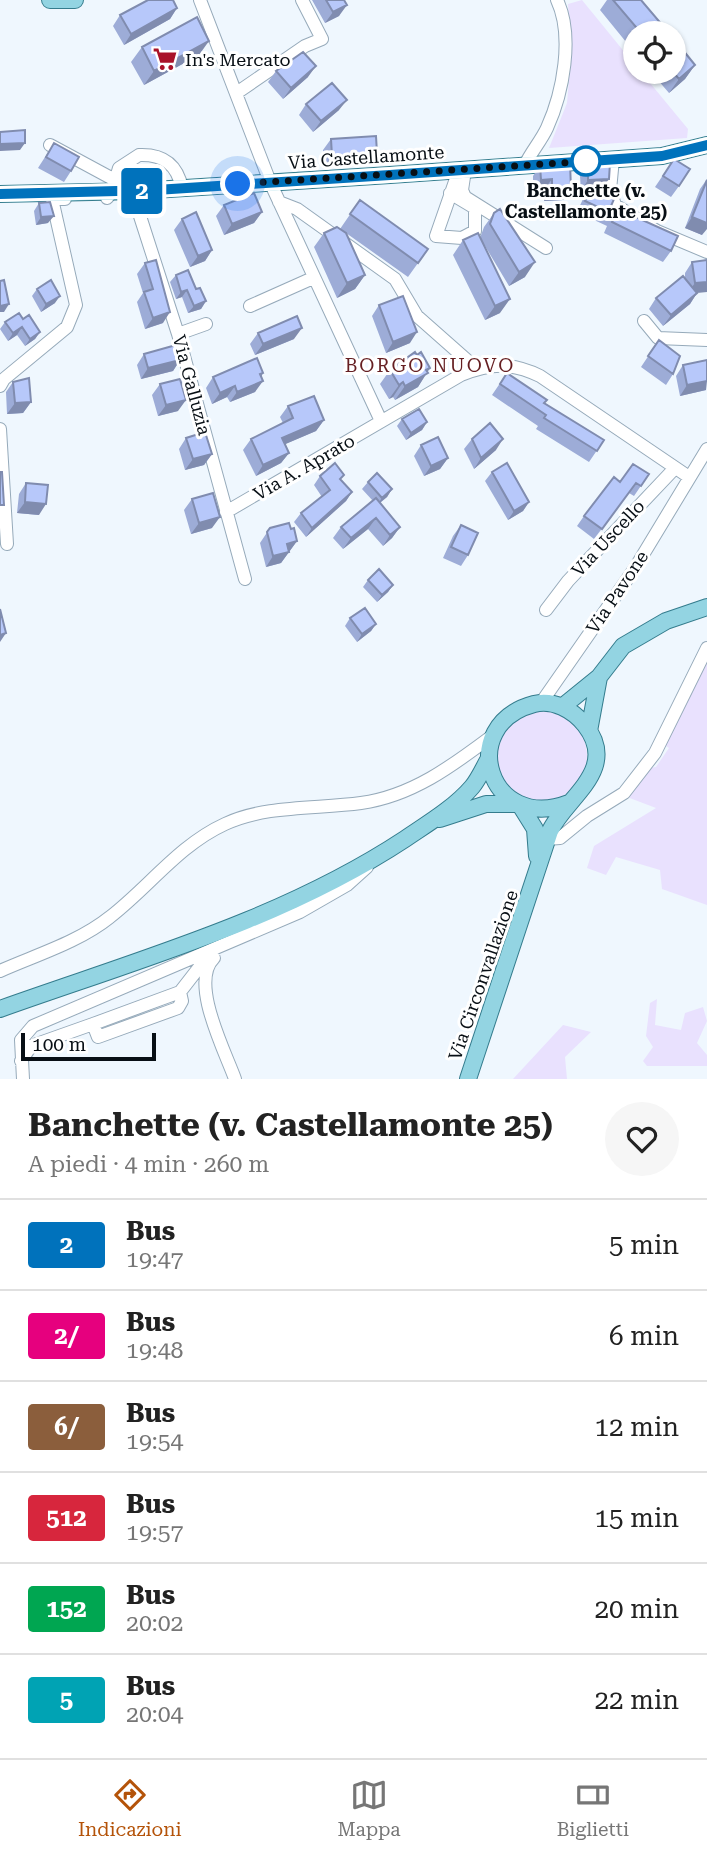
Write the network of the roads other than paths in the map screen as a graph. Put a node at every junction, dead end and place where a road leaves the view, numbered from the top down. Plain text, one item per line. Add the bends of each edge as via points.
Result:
1 (50, 0) edge
2 (75, 0) edge
3 (200, 0) edge
4 (302, 0) edge
5 (557, 0) edge
6 (238, 92) junction
7 (50, 145) edge
8 (707, 145) edge
9 (699, 152) edge
10 (613, 159) junction
11 (524, 165) junction
12 (462, 170) junction
13 (270, 183) junction
14 (113, 186) junction
15 (182, 188) junction
16 (138, 191) junction
17 (450, 193) dead end
18 (0, 194) edge
19 (279, 202) junction
20 (547, 247) dead end
21 (707, 252) edge
22 (313, 278) junction
23 (250, 306) dead end
24 (644, 321) dead end
25 (206, 324) dead end
26 (178, 334) junction
27 (707, 340) edge
28 (477, 369) junction
29 (0, 386) edge
30 (381, 421) junction
31 (0, 429) edge
32 (707, 449) edge
33 (675, 468) junction
34 (689, 477) junction
35 (226, 512) junction
36 (8, 544) dead end
37 (245, 579) dead end
38 (707, 607) edge
39 (545, 610) dead end
40 (707, 648) edge
41 (599, 677) junction
42 (541, 703) junction
43 (562, 707) junction
44 (589, 731) junction
45 (492, 736) junction
46 (488, 760) junction
47 (569, 803) junction
48 (518, 805) junction
49 (432, 822) junction
50 (547, 838) junction
51 (380, 855) junction
52 (535, 883) junction
53 (271, 925) junction
54 (211, 960) junction
55 (0, 971) edge
56 (0, 1009) edge
57 (21, 1061) junction
58 (23, 1079) edge
59 (235, 1079) edge
60 (468, 1079) edge

1 - 2 main road
3 - 6 street
4 - 6 street via 321,39
5 - 11 street via 564,37 562,82 546,131
6 - 13 street
7 - 14 street
8 - 9 main road, Via Castellamonte
9 - 10 main road, Via Castellamonte
10 - 11 main road, Via Castellamonte
10 - 21 street via 610,190 615,205 657,231
11 - 12 main road, Via Castellamonte
12 - 13 main road, Via Castellamonte
12 - 17 street
12 - 20 street via 465,197
13 - 15 main road, Via Castellamonte
13 - 19 street
14 - 15 street via 128,160 151,154 173,166
14 - 16 main road, Via Castellamonte
14 - 18 main road, Via Castellamonte
14 - 29 street via 106,198 52,199 76,305 67,327
15 - 16 main road, Via Castellamonte
16 - 26 street, Via Galluzia via 138,210
19 - 22 street
19 - 28 street via 297,209 395,279 417,316
22 - 23 street
22 - 30 street
24 - 27 street via 658,338
25 - 26 street
26 - 35 street, Via Galluzia
28 - 30 street, Via A. Aprato
28 - 33 street via 503,363 540,376
30 - 35 street, Via A. Aprato
31 - 36 street
32 - 34 street, Via Pavone
33 - 34 street
33 - 39 street, Via Uscello
34 - 42 street, Via Pavone via 660,528
35 - 37 street, Via Galluzia
38 - 41 main road via 643,632 623,646
40 - 50 street via 656,753 624,793 560,838
41 - 43 main road
41 - 44 main road
42 - 43 main road
42 - 45 main road via 517,709
43 - 44 main road
44 - 47 main road via 596,756 592,776
45 - 46 main road
45 - 55 street via 446,770 405,792 364,803 255,814 228,822 186,847 89,931
46 - 48 main road via 493,780
46 - 49 main road via 472,787
47 - 48 main road via 536,810
47 - 50 main road
48 - 49 main road via 486,804
48 - 52 main road via 536,830
49 - 51 main road
50 - 52 main road
51 - 53 street via 347,885
51 - 56 main road via 310,894 249,919
52 - 60 main road, Via Circonvallazione
53 - 54 street
53 - 57 street via 33,1026 21,1040
54 - 57 street via 201,965 180,992 178,1008 98,1037 93,1024 32,1046
54 - 59 street via 206,997
57 - 58 street

